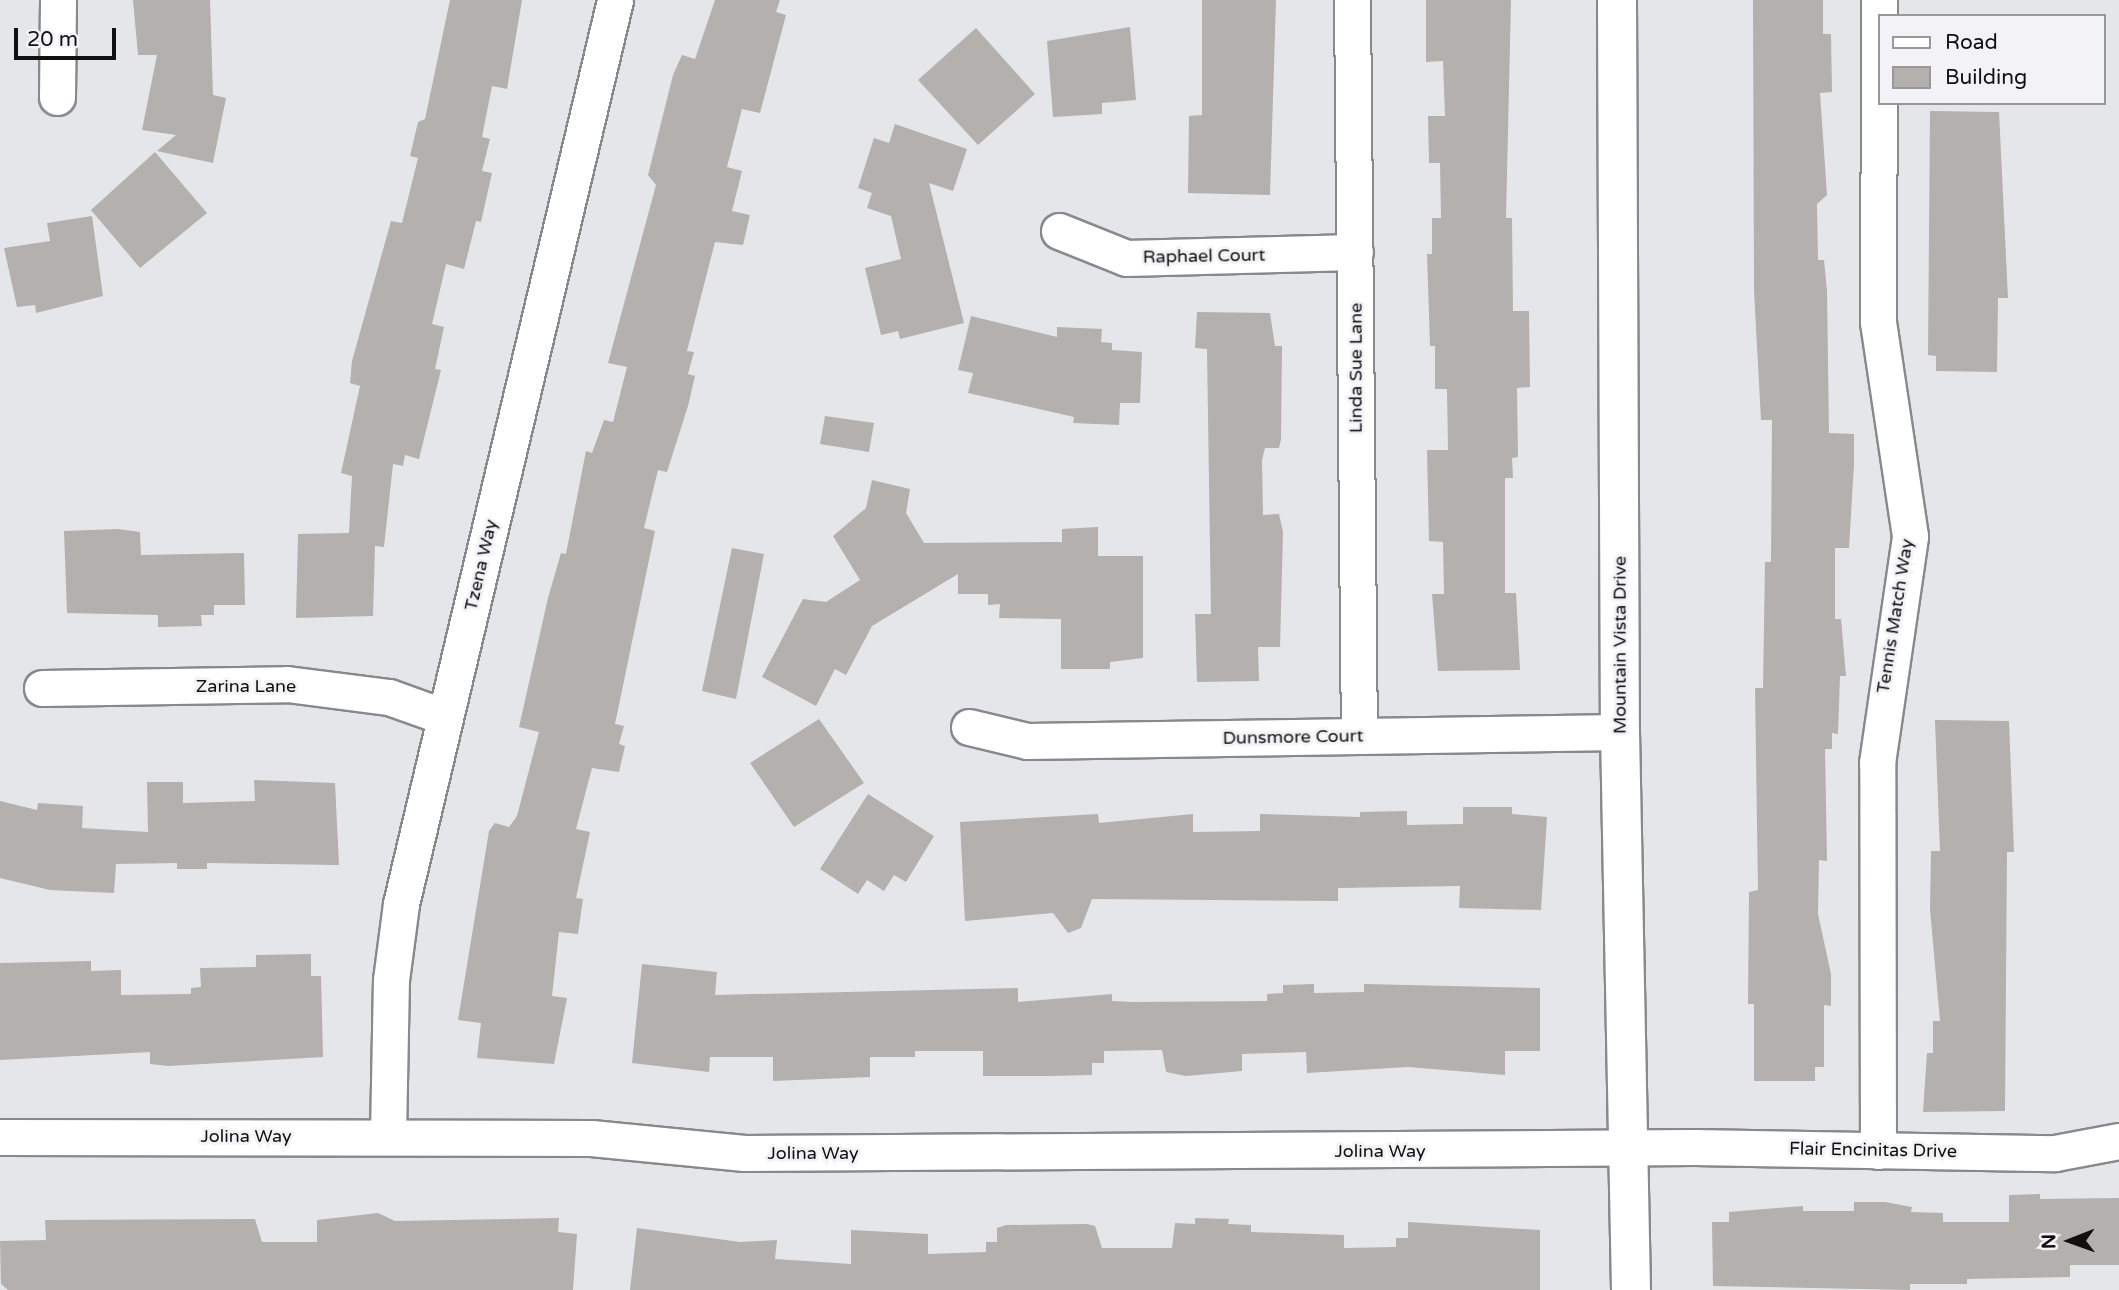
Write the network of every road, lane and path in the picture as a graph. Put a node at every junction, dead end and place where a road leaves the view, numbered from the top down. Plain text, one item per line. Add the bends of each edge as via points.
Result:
1 (58, 0) edge
2 (615, 0) edge
3 (1352, 0) edge
4 (1617, 0) edge
5 (57, 97) dead end
6 (1879, 105) edge
7 (1059, 230) dead end
8 (1355, 253) junction
9 (42, 688) dead end
10 (445, 717) junction
11 (969, 727) dead end
12 (1620, 732) junction
13 (1359, 736) junction
14 (388, 1135) junction
15 (0, 1137) edge
16 (2119, 1141) edge
17 (1626, 1148) junction
18 (1878, 1151) junction
19 (1632, 1290) edge

1 - 5 street
2 - 10 street, Tzena Way
3 - 8 street, Linda Sue Lane
4 - 12 main road, Mountain Vista Drive
6 - 18 street, Tennis Match Way via 1878,322 1909,536 1877,763
7 - 8 street, Raphael Court via 1126,258
8 - 13 street, Linda Sue Lane
9 - 10 street, Zarina Lane via 287,684 389,697
10 - 14 street, Tzena Way via 401,904 391,980
11 - 13 street, Dunsmore Court via 1027,741
12 - 13 street, Dunsmore Court
12 - 17 main road, Mountain Vista Drive
14 - 15 street, Jolina Way
14 - 17 street, Jolina Way via 591,1138 744,1153
16 - 18 street, Flair Encinitas Drive via 2055,1153
17 - 18 street, Flair Encinitas Drive
17 - 19 main road, Mountain Vista Drive

